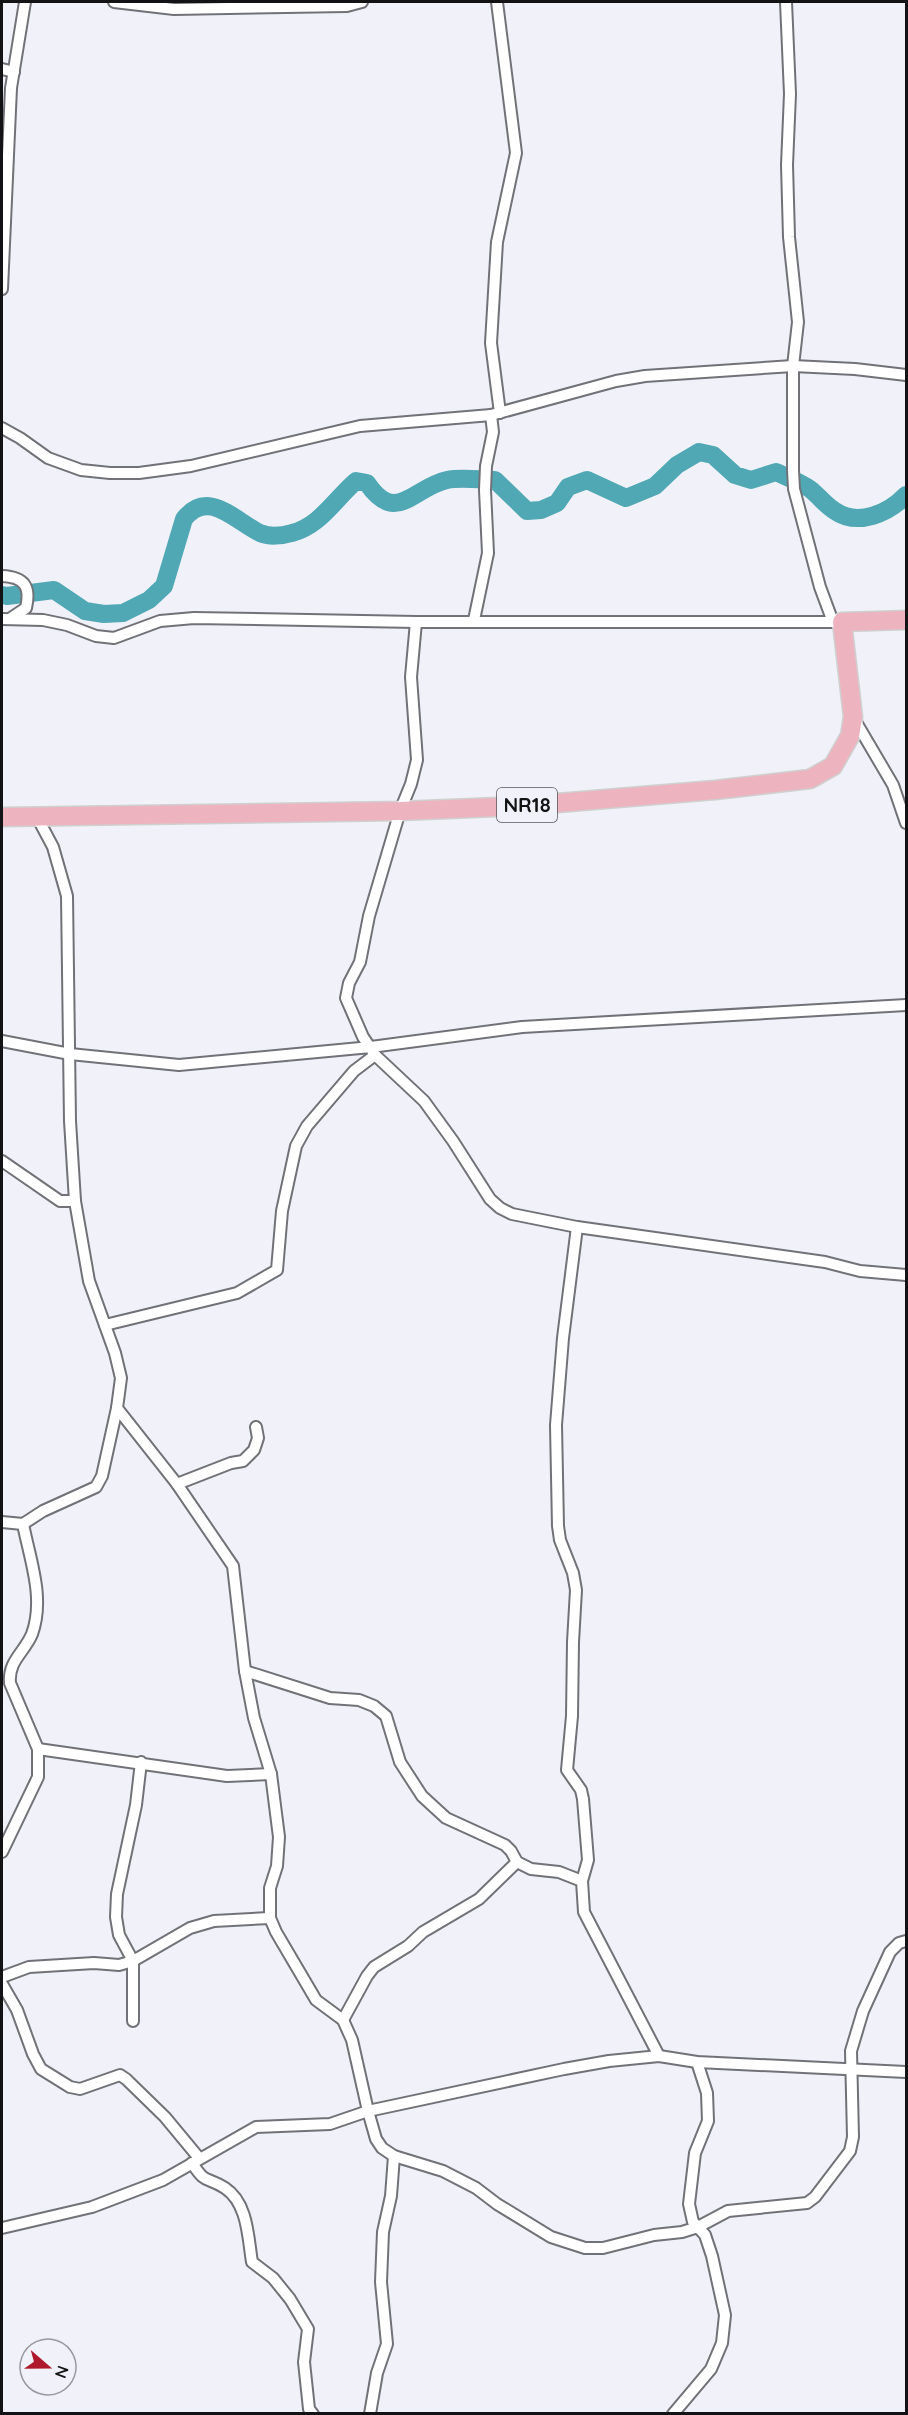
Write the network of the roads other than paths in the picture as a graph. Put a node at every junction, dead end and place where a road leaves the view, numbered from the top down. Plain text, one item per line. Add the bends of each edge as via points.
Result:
1 (25, 2) edge
2 (114, 2) edge
3 (362, 2) edge
4 (497, 2) edge
5 (786, 2) edge
6 (2, 69) edge
7 (14, 72) junction
8 (2, 289) edge
9 (793, 366) junction
10 (906, 375) edge
11 (496, 414) junction
12 (2, 428) edge
13 (2, 576) edge
14 (5, 620) edge
15 (906, 620) edge
16 (474, 621) junction
17 (416, 622) junction
18 (837, 622) junction
19 (853, 717) junction
20 (400, 811) junction
21 (2, 817) edge
22 (37, 817) junction
23 (906, 823) edge
24 (906, 1005) edge
25 (2, 1041) edge
26 (373, 1051) junction
27 (70, 1054) junction
28 (2, 1161) edge
29 (75, 1201) junction
30 (577, 1227) junction
31 (906, 1275) edge
32 (105, 1325) junction
33 (117, 1408) junction
34 (256, 1427) dead end
35 (177, 1484) junction
36 (2, 1522) edge
37 (23, 1524) junction
38 (245, 1671) junction
39 (38, 1749) junction
40 (141, 1762) junction
41 (271, 1774) junction
42 (2, 1852) edge
43 (517, 1862) junction
44 (582, 1881) junction
45 (270, 1917) junction
46 (906, 1941) edge
47 (133, 1961) junction
48 (2, 1977) edge
49 (2, 1984) edge
50 (343, 2020) junction
51 (132, 2021) dead end
52 (659, 2056) junction
53 (697, 2062) junction
54 (850, 2070) junction
55 (906, 2072) edge
56 (368, 2111) junction
57 (394, 2156) junction
58 (196, 2161) junction
59 (698, 2227) junction
60 (2, 2228) edge
61 (313, 2414) edge
62 (370, 2414) edge
63 (673, 2414) edge

1 - 7 street
2 - 3 street via 218,10 347,6
4 - 11 street via 516,153 496,254 491,343
5 - 9 street via 789,237 798,322
6 - 7 street
7 - 8 street
9 - 10 street
9 - 11 street via 626,380
9 - 18 street via 794,489 820,587
11 - 12 street via 360,426 191,466 139,473 81,470 48,458
11 - 16 street via 486,466 488,553
13 - 14 street via 14,576 25,584 28,598 26,608
14 - 17 street via 43,620 114,638 160,621 194,618
15 - 18 main road
16 - 17 street
16 - 18 street
17 - 20 street via 411,677 417,760
18 - 19 main road, NR18
19 - 20 main road, NR18 via 842,754 833,766 810,779 520,806
19 - 23 street via 893,785
20 - 22 main road, NR18
20 - 26 street via 369,916 360,962 346,998
21 - 22 main road, NR18
22 - 27 street via 53,847 67,896
24 - 26 street via 522,1027
25 - 27 street
26 - 27 street via 179,1065
26 - 30 street via 424,1101 500,1208
26 - 32 street via 307,1126 296,1146 282,1211 277,1270 237,1293
27 - 29 street
28 - 29 street via 60,1200
29 - 32 street via 89,1281
30 - 31 street
30 - 44 street via 556,1425 558,1526 576,1590 567,1770 583,1799 588,1860
32 - 33 street via 121,1378
33 - 35 street
33 - 37 street via 96,1487
34 - 35 street via 254,1450 243,1461
35 - 38 street via 233,1566
36 - 37 street
37 - 39 street via 38,1594 31,1635 9,1672
38 - 41 street
38 - 43 street via 330,1698 358,1700 374,1706 386,1716 400,1762 422,1796 446,1818 505,1845
39 - 40 street
39 - 42 street via 38,1777
40 - 41 street via 227,1776
40 - 47 street via 116,1917 119,1935
41 - 45 street via 279,1837 277,1866 270,1888
43 - 44 street
43 - 50 street via 480,1899 423,1932 374,1967
44 - 52 street via 584,1912
45 - 47 street via 198,1926
45 - 50 street via 316,2000
46 - 54 street via 890,1952 863,2011 851,2051
47 - 48 street via 119,1965 29,1966
47 - 51 street
49 - 58 street via 41,2069 80,2089 120,2075 165,2117
50 - 56 street via 352,2040
52 - 53 street
52 - 56 street via 564,2069
53 - 54 street
53 - 59 street via 707,2093 708,2121 695,2153 689,2204
54 - 55 street
54 - 59 street via 850,2151 815,2197 807,2203 728,2211
56 - 57 street via 376,2139
56 - 58 street via 330,2124 256,2127
57 - 59 street via 443,2171 551,2237 585,2248 603,2248
57 - 62 street via 383,2232 381,2282 387,2344
58 - 60 street via 163,2180 92,2207
58 - 61 street via 202,2178 226,2189 243,2210 252,2262 273,2278 308,2329 304,2362 309,2409
59 - 63 street via 712,2256 723,2305 722,2343 711,2369

